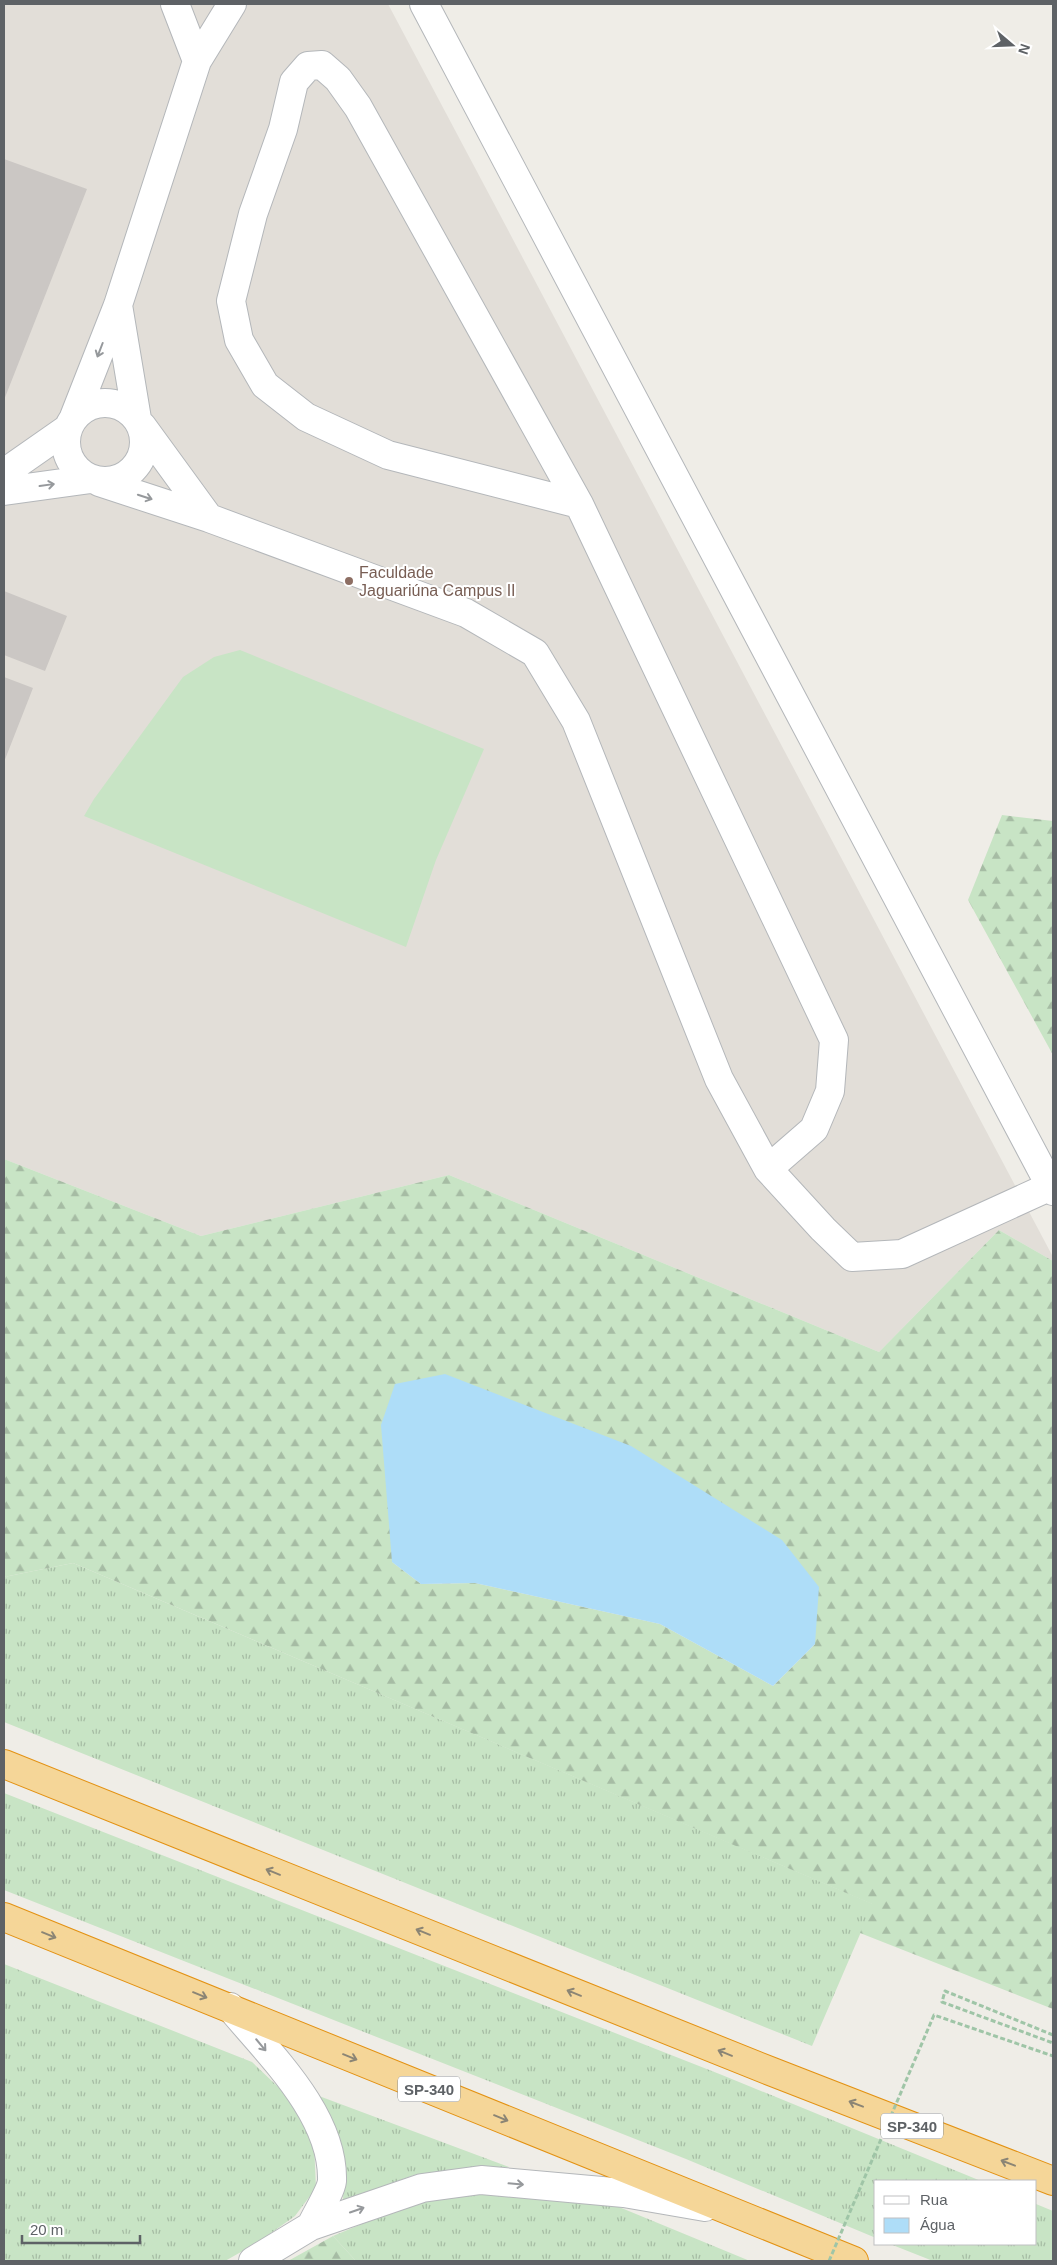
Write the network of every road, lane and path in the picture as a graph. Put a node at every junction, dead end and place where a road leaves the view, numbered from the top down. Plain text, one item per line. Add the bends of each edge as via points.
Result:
1 (175, 4) edge
2 (232, 4) edge
3 (424, 4) edge
4 (198, 61) junction
5 (118, 305) junction
6 (70, 423) junction
7 (140, 423) junction
8 (4, 473) edge
9 (95, 480) junction
10 (4, 491) edge
11 (579, 504) junction
12 (209, 518) junction
13 (768, 1169) junction
14 (1052, 1188) edge
15 (4, 1764) edge
16 (4, 1917) edge
17 (230, 2007) junction
18 (1053, 2035) edge
19 (1053, 2044) edge
20 (1053, 2056) edge
21 (1053, 2180) edge
22 (726, 2211) junction
23 (311, 2226) junction
24 (253, 2261) edge
25 (829, 2261) edge
26 (854, 2261) edge

1 - 4 street
2 - 4 street
3 - 14 street
4 - 5 street
5 -> 6 street
5 - 7 street
6 - 7 street via 90,404 110,402 130,410
6 - 8 street
6 - 9 street via 65,442 68,456 74,468
7 - 9 street via 145,447 136,466 120,479
7 - 12 street
10 -> 9 street
9 -> 12 street
11 - 11 street via 358,107 338,78 322,66 308,66 294,82 283,129 253,214 230,301 239,340 265,385 306,417 388,455
11 - 13 street via 834,1040 830,1091 814,1128
12 - 13 street via 466,613 535,653 576,721 719,1079
13 - 14 street via 852,1257 902,1254
21 -> 15 highway, SP-340 via 770,2071
16 -> 17 highway, SP-340
17 -> 22 highway, SP-340
17 -> 23 street via 303,2096 326,2144 332,2182
18 - 19 path via 945,1992 942,2002
20 - 25 path, bridge via 934,2015
23 -> 22 street via 422,2188 481,2180 624,2193
22 - 26 highway, SP-340
23 - 24 street

